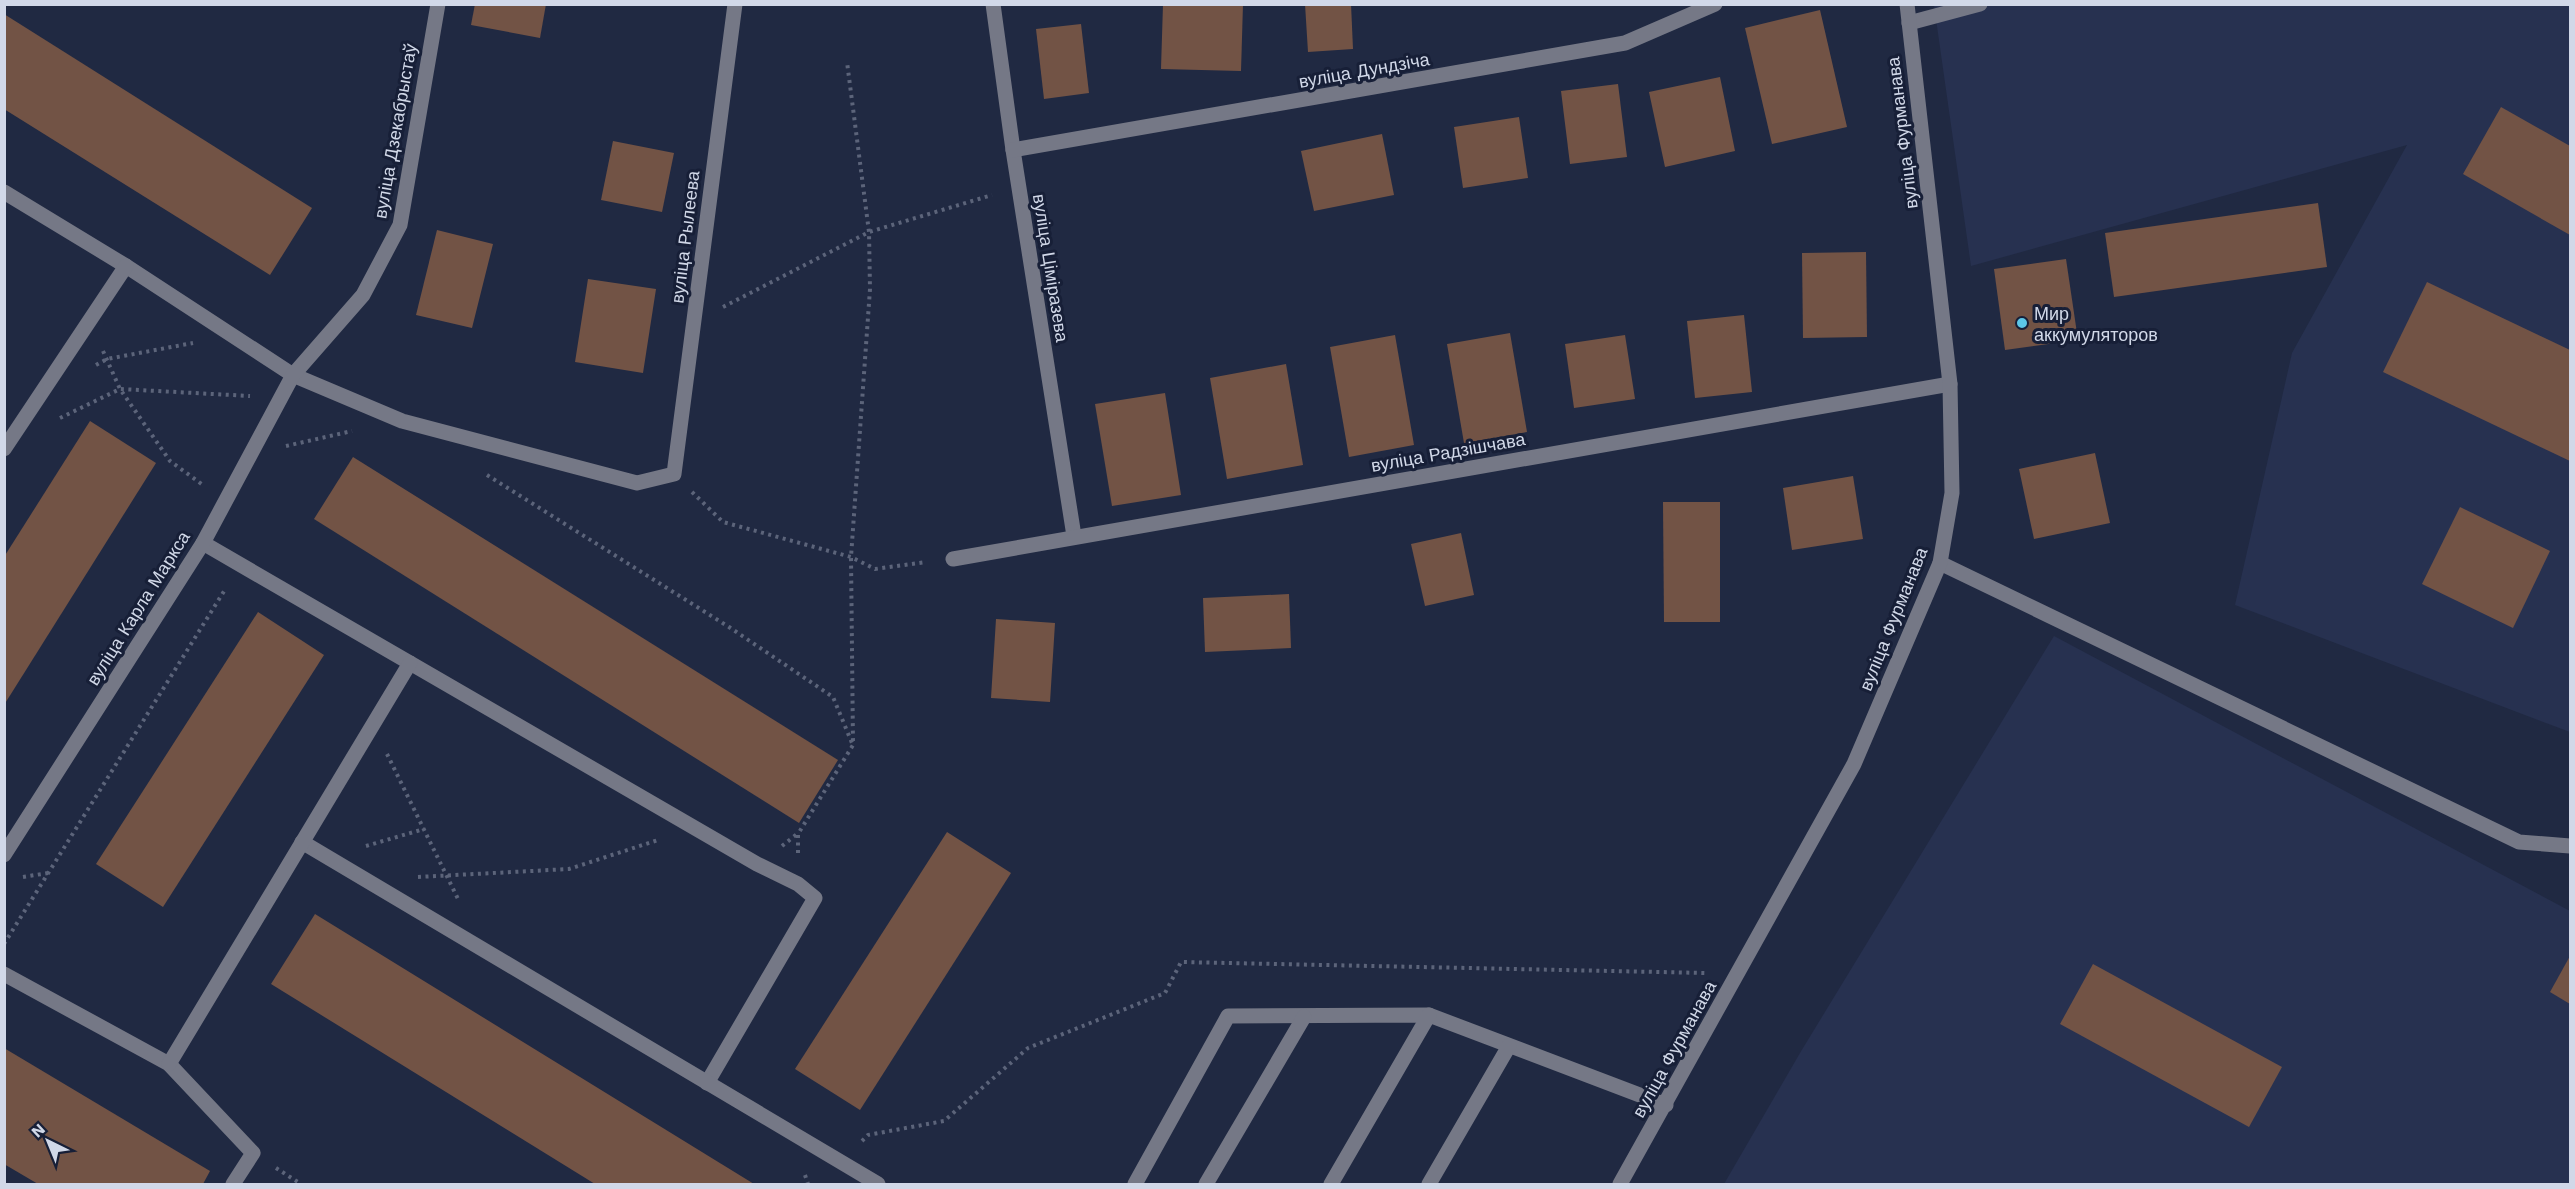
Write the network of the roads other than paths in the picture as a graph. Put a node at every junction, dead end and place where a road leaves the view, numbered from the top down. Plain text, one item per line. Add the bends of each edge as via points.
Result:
1 (438, 4) edge
2 (735, 4) edge
3 (993, 4) edge
4 (1715, 4) edge
5 (1907, 4) edge
6 (1980, 4) edge
7 (1909, 22) junction
8 (1013, 150) junction
9 (4, 192) edge
10 (126, 266) junction
11 (293, 375) junction
12 (1950, 384) junction
13 (4, 449) edge
14 (1074, 536) junction
15 (203, 543) junction
16 (953, 558) road end
17 (1940, 563) junction
18 (410, 663) junction
19 (302, 842) junction
20 (2571, 846) edge
21 (4, 855) edge
22 (4, 974) edge
23 (1430, 1015) junction
24 (1304, 1017) junction
25 (1509, 1046) junction
26 (169, 1064) junction
27 (707, 1083) junction
28 (1666, 1105) junction
29 (233, 1185) edge
30 (878, 1185) edge
31 (1134, 1185) edge
32 (1206, 1185) edge
33 (1331, 1185) edge
34 (1429, 1185) edge
35 (1620, 1185) edge

1 - 11 street, вуліца Дзекабрыстаў via 400,225 363,295
2 - 11 street, вуліца Рылеева via 674,474 637,483 402,421
3 - 8 street, вуліца Ціміразева
4 - 8 street, вуліца Дундзіча via 1625,43
5 - 7 street, вуліца Фурманава
6 - 7 street
7 - 12 street, вуліца Фурманава
8 - 14 street, вуліца Ціміразева
9 - 10 street
10 - 11 street
10 - 13 street
11 - 15 street, вуліца Карла Маркса
12 - 14 street, вуліца Радзішчава
12 - 17 street, вуліца Фурманава via 1952,493
14 - 16 street, вуліца Радзішчава
15 - 18 street
15 - 21 street, вуліца Карла Маркса
17 - 20 street via 2519,842
17 - 28 street, вуліца Фурманава via 1854,764
18 - 19 street
18 - 27 street via 798,884 815,898
19 - 26 street
19 - 27 street
22 - 26 street
23 - 24 street
23 - 25 street
23 - 33 street
24 - 31 street via 1228,1017
24 - 32 street
25 - 28 street
25 - 34 street
26 - 29 street via 253,1153
27 - 30 street
28 - 35 street, вуліца Фурманава

